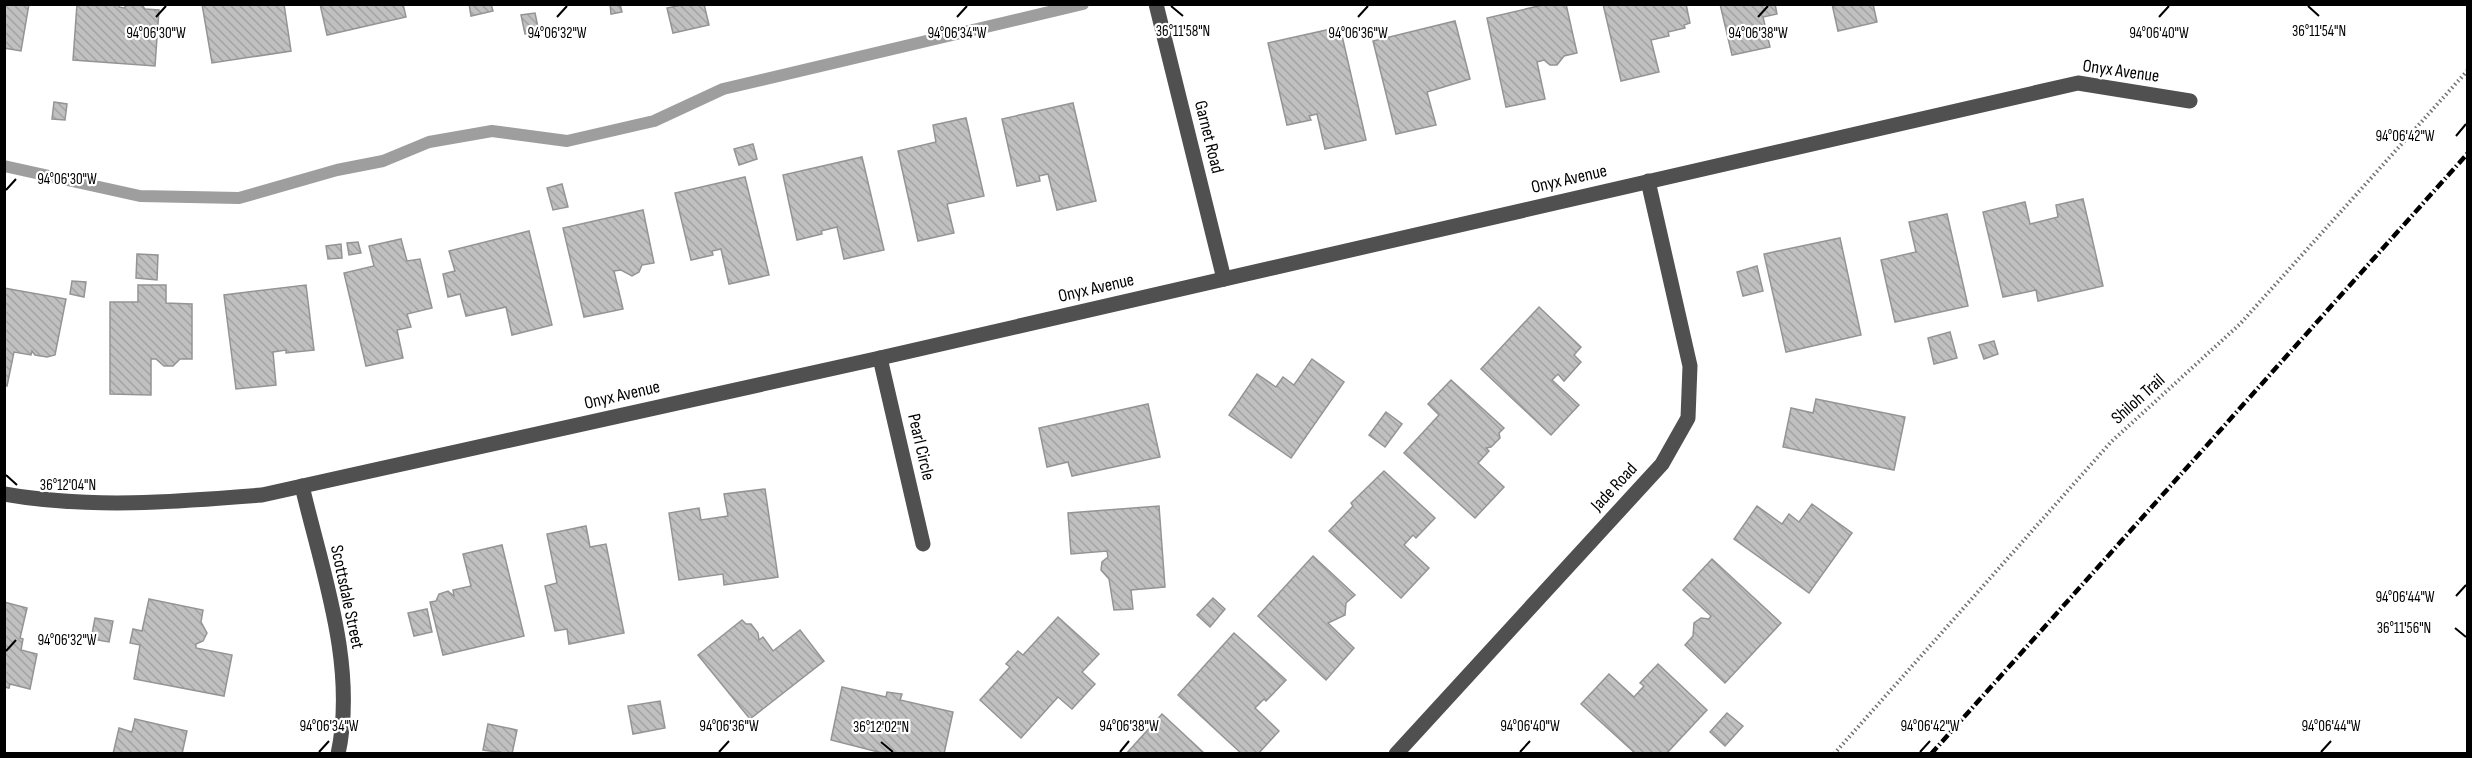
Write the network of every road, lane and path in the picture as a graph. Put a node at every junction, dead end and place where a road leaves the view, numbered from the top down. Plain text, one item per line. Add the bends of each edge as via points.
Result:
1 (1156, 4) edge
2 (2468, 70) edge
3 (2190, 101) dead end
4 (1648, 181) junction
5 (1224, 279) junction
6 (880, 358) junction
7 (302, 486) junction
8 (4, 494) edge
9 (923, 544) dead end
10 (338, 753) edge
11 (1396, 753) edge
12 (1834, 753) edge

1 - 5 street, Garnet Road
2 - 12 path, Shiloh Trail via 2240,324 2110,442
3 - 4 street, Onyx Avenue via 2078,83
4 - 5 street, Onyx Avenue
4 - 11 street, Jade Road via 1690,366 1688,418 1662,464
5 - 6 street, Onyx Avenue
6 - 7 street, Onyx Avenue
6 - 9 street, Pearl Circle
7 - 8 street, Onyx Avenue via 262,495 165,503 42,501
7 - 10 street, Scottsdale Street via 342,651 342,735

